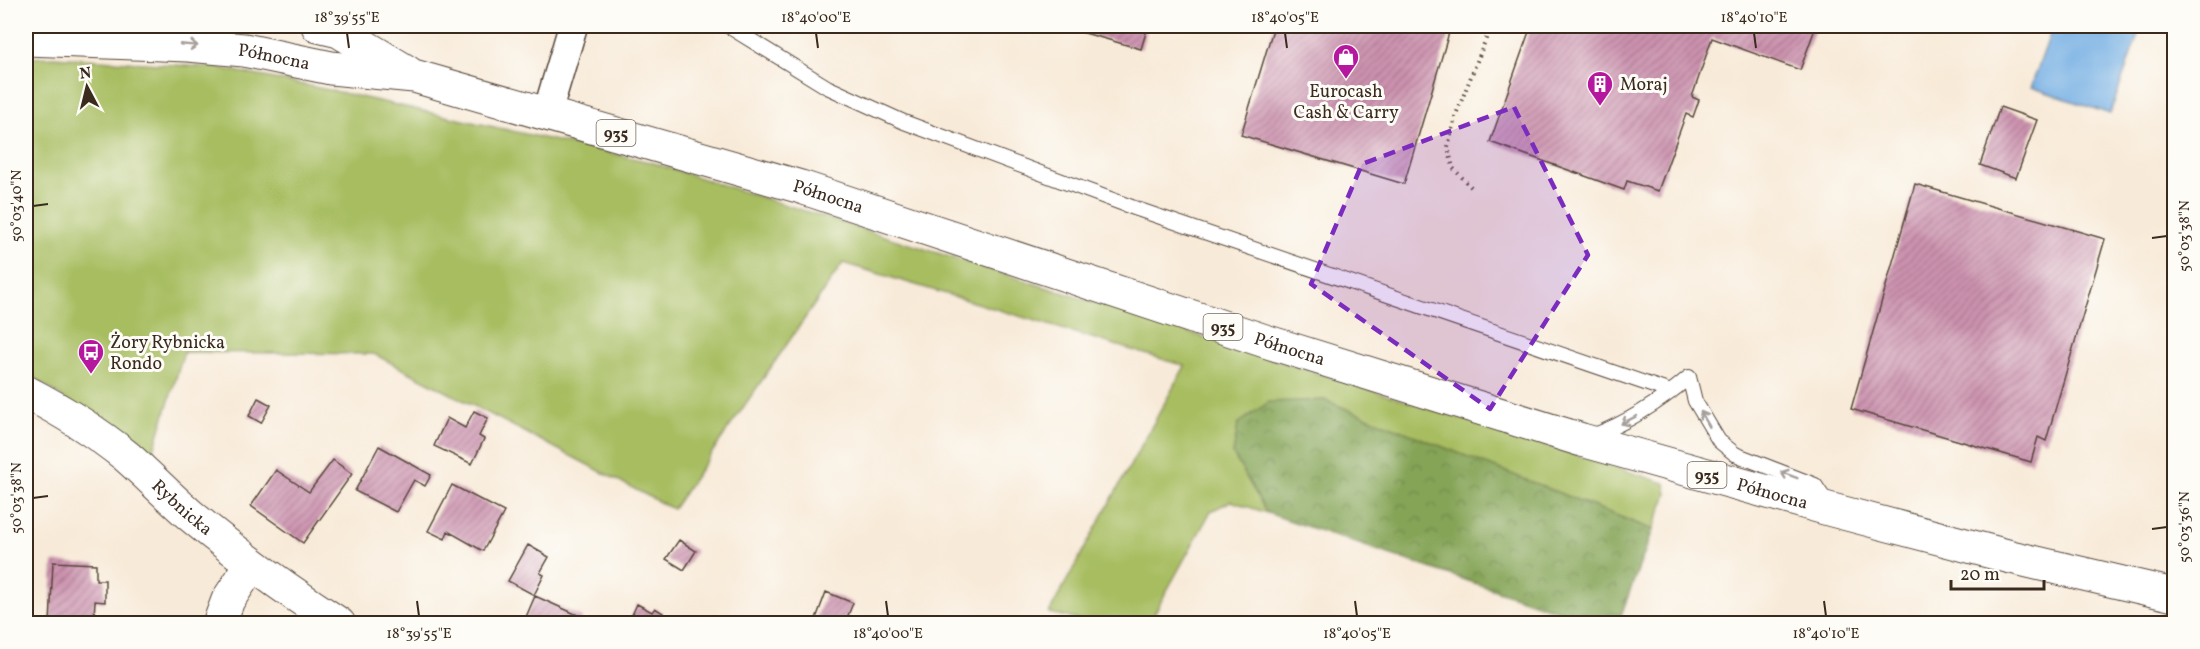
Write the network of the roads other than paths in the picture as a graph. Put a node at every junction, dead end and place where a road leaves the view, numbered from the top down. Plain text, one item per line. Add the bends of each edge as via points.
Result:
1 (318, 26) edge
2 (573, 26) edge
3 (728, 26) edge
4 (26, 39) edge
5 (414, 76) junction
6 (547, 113) junction
7 (26, 392) edge
8 (1671, 392) junction
9 (1582, 440) junction
10 (1832, 510) junction
11 (252, 564) junction
12 (2175, 595) edge
13 (219, 624) edge
14 (339, 624) edge

1 - 5 main road, Północna / 935 via 339,31
2 - 6 street
3 - 8 lane via 826,87 904,122 1137,209
4 -> 5 main road, Północna / 935 via 244,50 331,68
5 - 6 main road, Północna / 935
6 - 9 main road, Północna / 935 via 801,187 1265,341
7 - 11 main road, Rybnicka via 104,439
8 -> 9 lane via 1630,420
10 -> 8 lane via 1815,485 1735,454 1719,441 1695,401 1689,377
9 - 10 main road, Północna / 935
10 - 12 main road, Północna / 935
11 - 13 main road via 228,600
11 - 14 main road, Rybnicka

